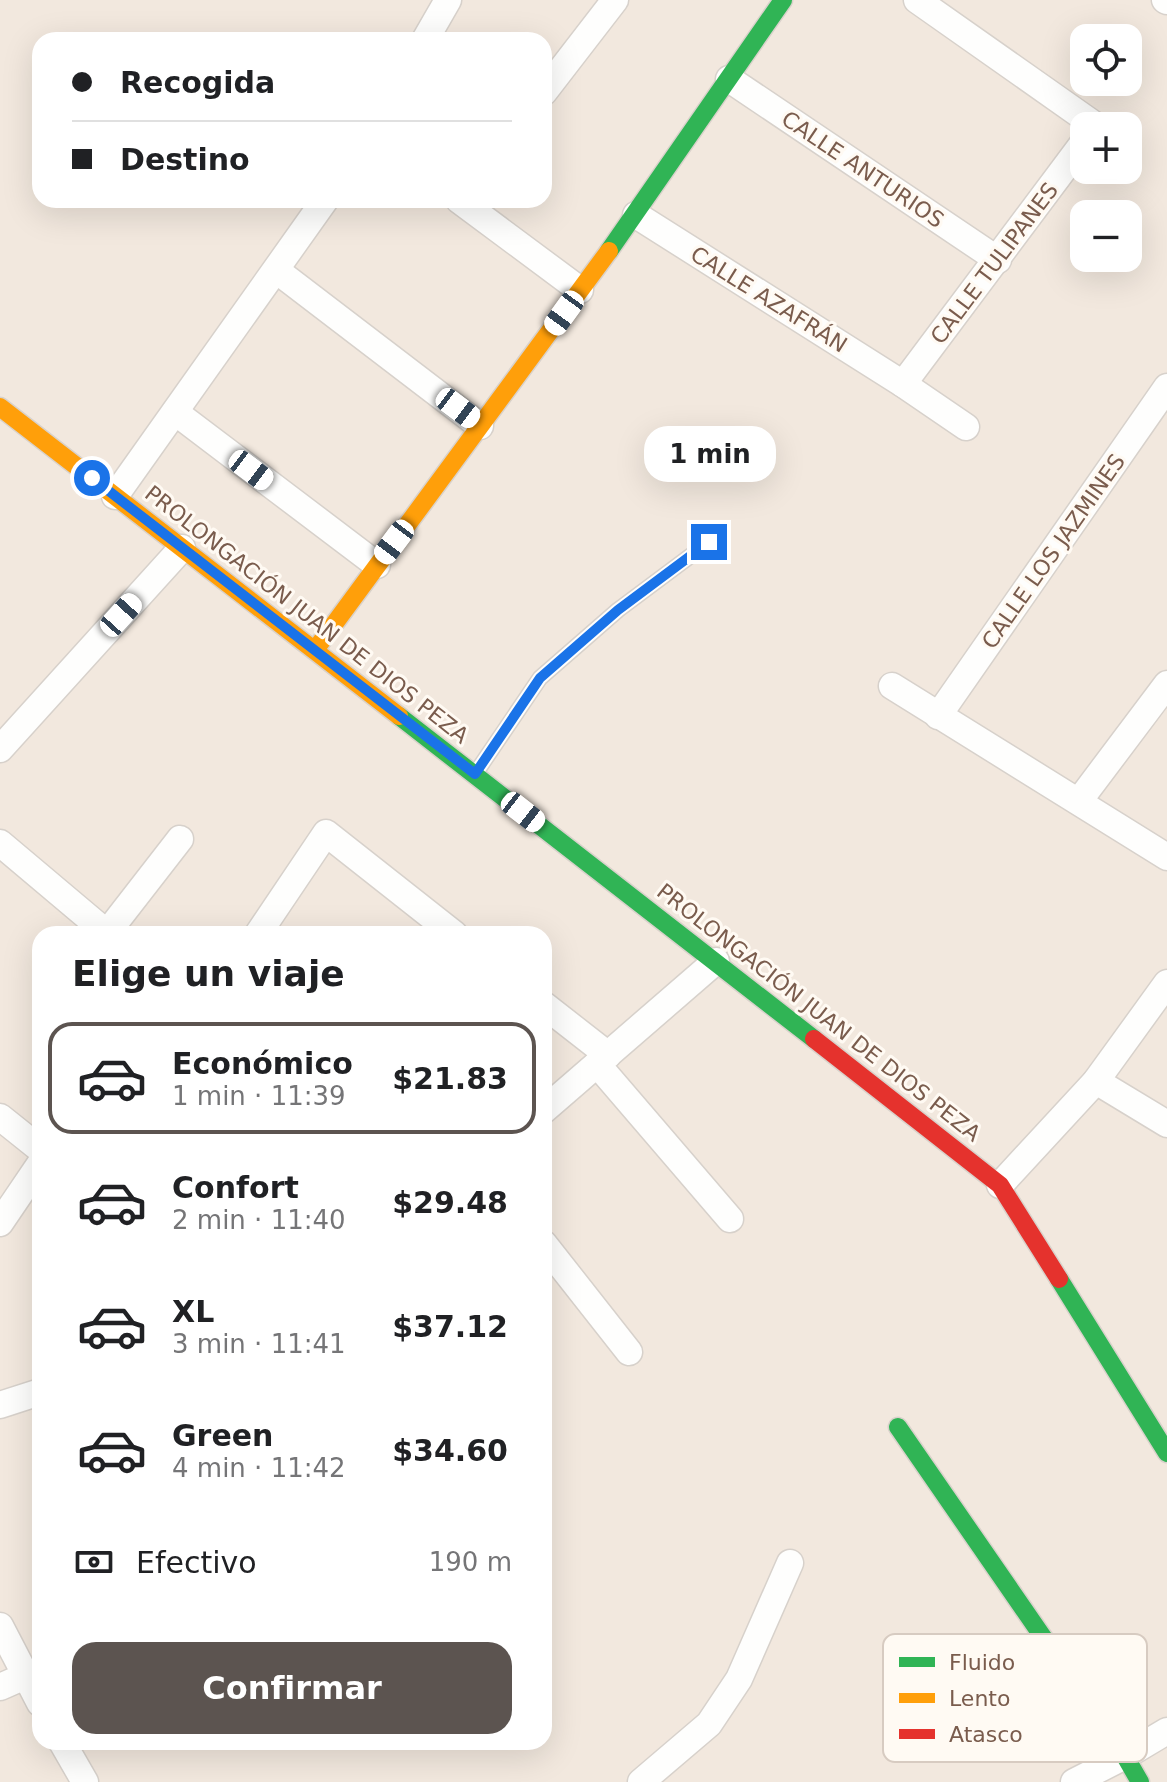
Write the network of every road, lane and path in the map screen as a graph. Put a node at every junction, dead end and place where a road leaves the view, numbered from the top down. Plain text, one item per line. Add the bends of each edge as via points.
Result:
1 (448, 0) edge
2 (615, 0) edge
3 (783, 0) edge
4 (917, 0) edge
5 (430, 32) edge
6 (729, 79) junction
7 (552, 82) edge
8 (1076, 112) edge
9 (1070, 161) edge
10 (319, 208) edge
11 (471, 208) edge
12 (636, 215) junction
13 (998, 260) junction
14 (276, 270) junction
15 (580, 290) junction
16 (903, 384) junction
17 (1167, 387) edge
18 (0, 407) edge
19 (175, 412) junction
20 (480, 426) junction
21 (966, 427) dead end
22 (115, 496) junction
23 (709, 542) dead end
24 (182, 548) junction
25 (377, 565) junction
26 (315, 650) junction
27 (1167, 684) edge
28 (892, 686) dead end
29 (938, 716) junction
30 (0, 749) edge
31 (475, 774) junction
32 (1079, 801) junction
33 (180, 839) dead end
34 (0, 843) edge
35 (1167, 857) edge
36 (99, 926) edge
37 (114, 926) edge
38 (263, 926) edge
39 (444, 926) edge
40 (716, 961) junction
41 (1167, 983) edge
42 (552, 1012) edge
43 (602, 1059) junction
44 (1096, 1081) junction
45 (552, 1103) edge
46 (0, 1117) edge
47 (1167, 1124) edge
48 (32, 1143) edge
49 (32, 1176) edge
50 (1000, 1185) junction
51 (730, 1219) dead end
52 (0, 1223) edge
53 (552, 1254) edge
54 (629, 1352) dead end
55 (32, 1395) edge
56 (0, 1405) edge
57 (898, 1427) dead end
58 (1167, 1453) edge
59 (790, 1563) dead end
60 (0, 1626) edge
61 (1041, 1634) edge
62 (25, 1676) junction
63 (0, 1687) edge
64 (32, 1689) edge
65 (1167, 1731) edge
66 (1147, 1743) edge
67 (67, 1750) edge
68 (1113, 1762) edge
69 (1128, 1762) edge
70 (85, 1782) edge
71 (641, 1782) edge
72 (1074, 1782) edge
73 (1140, 1782) edge

1 - 5 street
2 - 7 street
3 - 6 street
4 - 8 street
6 - 12 street
6 - 13 street, CALLE ANTURIOS
9 - 13 street, CALLE TULIPANES
10 - 14 street
11 - 15 street
12 - 15 street
12 - 16 street, CALLE AZAFRÁN
13 - 16 street, CALLE TULIPANES
14 - 19 street
14 - 20 street
15 - 20 street
16 - 21 street, CALLE AZAFRÁN
17 - 29 street, CALLE LOS JAZMINES
18 - 22 street, PROLONGACIÓN JUAN DE DIOS PEZA
19 - 22 street
19 - 25 street
20 - 25 street
22 - 24 street, PROLONGACIÓN JUAN DE DIOS PEZA
23 - 31 lane via 618,610 540,678
24 - 26 street, PROLONGACIÓN JUAN DE DIOS PEZA
24 - 30 street
25 - 26 street
26 - 31 street, PROLONGACIÓN JUAN DE DIOS PEZA
27 - 32 street
28 - 29 street
29 - 32 street
31 - 40 street, PROLONGACIÓN JUAN DE DIOS PEZA
32 - 35 street
33 - 37 street
34 - 36 street
38 - 39 street via 326,833
40 - 43 street
40 - 50 street, PROLONGACIÓN JUAN DE DIOS PEZA
41 - 44 street
42 - 43 street
43 - 45 street
43 - 51 street
44 - 47 street
44 - 50 street
46 - 48 street
49 - 52 street
50 - 58 street, PROLONGACIÓN JUAN DE DIOS PEZA
53 - 54 street
55 - 56 street
57 - 61 street
59 - 71 street via 739,1679 709,1724
60 - 62 street
62 - 63 street
62 - 64 street
65 - 66 street
67 - 70 street
68 - 72 street
69 - 73 street

